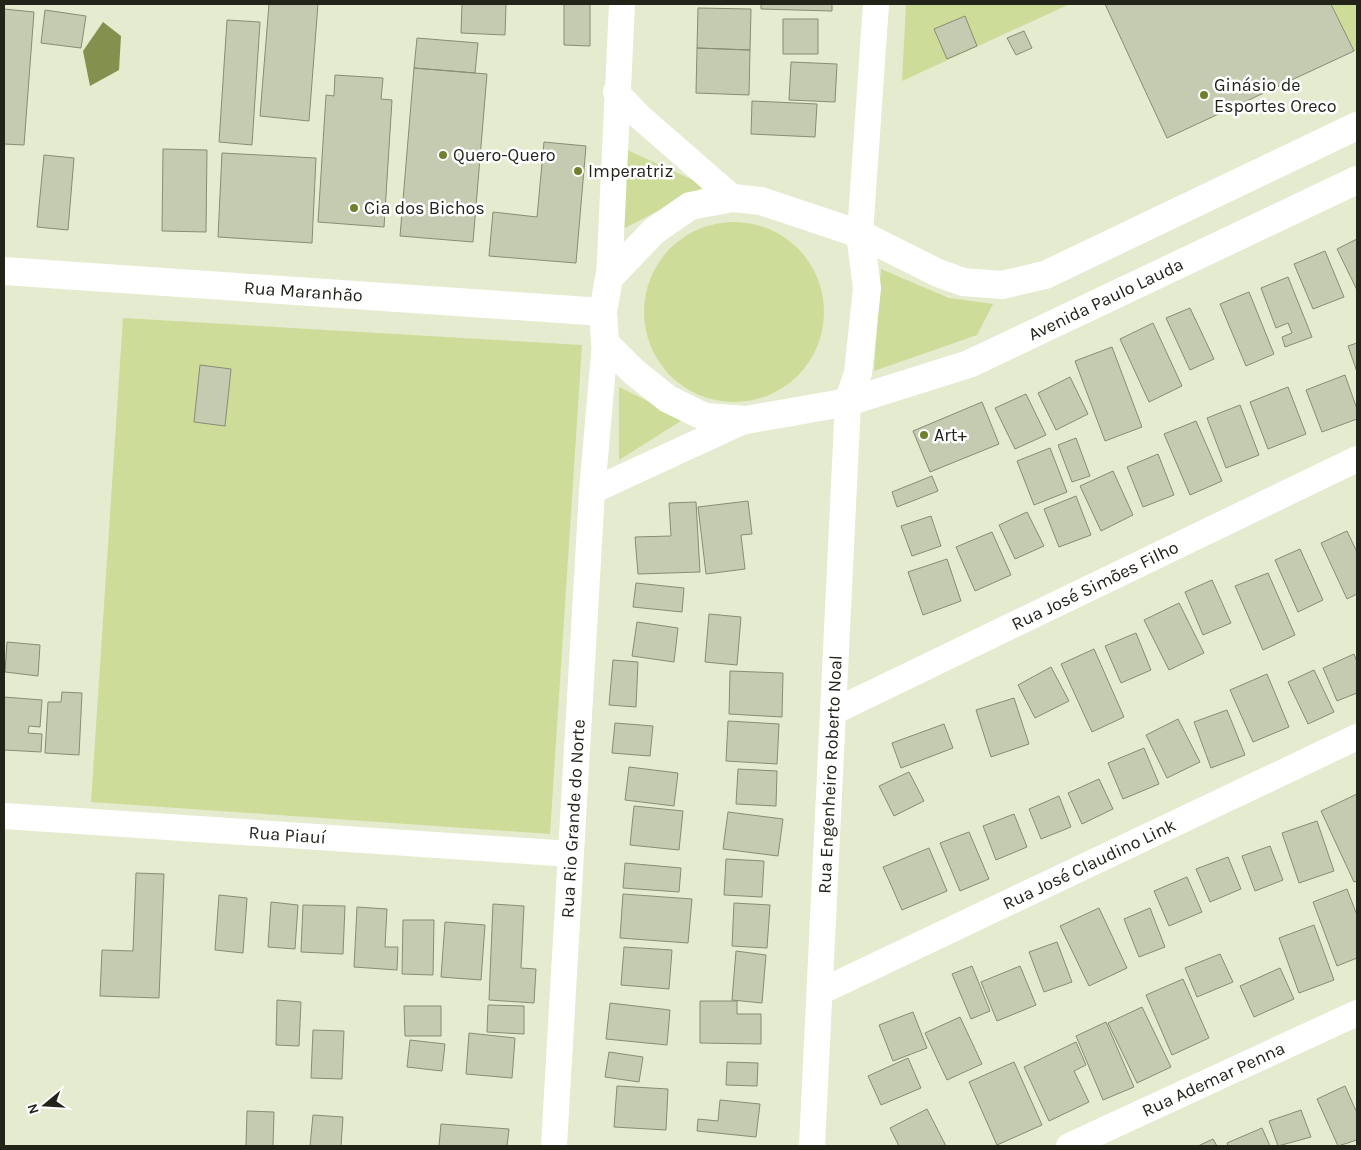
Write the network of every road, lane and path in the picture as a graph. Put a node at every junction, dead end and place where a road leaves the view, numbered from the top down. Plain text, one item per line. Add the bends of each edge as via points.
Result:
1 (622, 4) edge
2 (876, 4) edge
3 (616, 92) junction
4 (1357, 126) edge
5 (1357, 180) edge
6 (733, 198) junction
7 (860, 234) junction
8 (4, 272) edge
9 (608, 278) junction
10 (603, 312) junction
11 (605, 343) junction
12 (848, 402) junction
13 (746, 420) junction
14 (1357, 459) edge
15 (592, 491) junction
16 (833, 712) junction
17 (1357, 737) edge
18 (4, 816) edge
19 (571, 854) junction
20 (820, 992) junction
21 (1357, 1012) edge
22 (554, 1146) edge
23 (812, 1146) edge
24 (1069, 1146) edge

1 - 3 street
2 - 7 street
3 - 6 street
3 - 9 street
4 - 7 main road via 1045,275 1002,285 963,282
5 - 12 main road, Avenida Paulo Lauda via 969,364
6 - 7 main road via 761,201
6 - 9 main road via 690,206 654,231
7 - 12 main road via 867,288 858,373
8 - 10 main road, Rua Maranhão
9 - 10 main road
10 - 11 main road
11 - 13 main road, Avenida Paulo Lauda via 668,399 705,417
11 - 15 street, Rua Rio Grande do Norte
12 - 13 main road, Avenida Paulo Lauda
12 - 16 street, Rua Engenheiro Roberto Noal
13 - 15 street
14 - 16 street, Rua José Simões Filho
15 - 19 street, Rua Rio Grande do Norte
16 - 20 street, Rua Engenheiro Roberto Noal
17 - 20 street, Rua José Claudino Link
18 - 19 street, Rua Piauí
19 - 22 street, Rua Rio Grande do Norte
20 - 23 street, Rua Engenheiro Roberto Noal
21 - 24 street, Rua Ademar Penna

